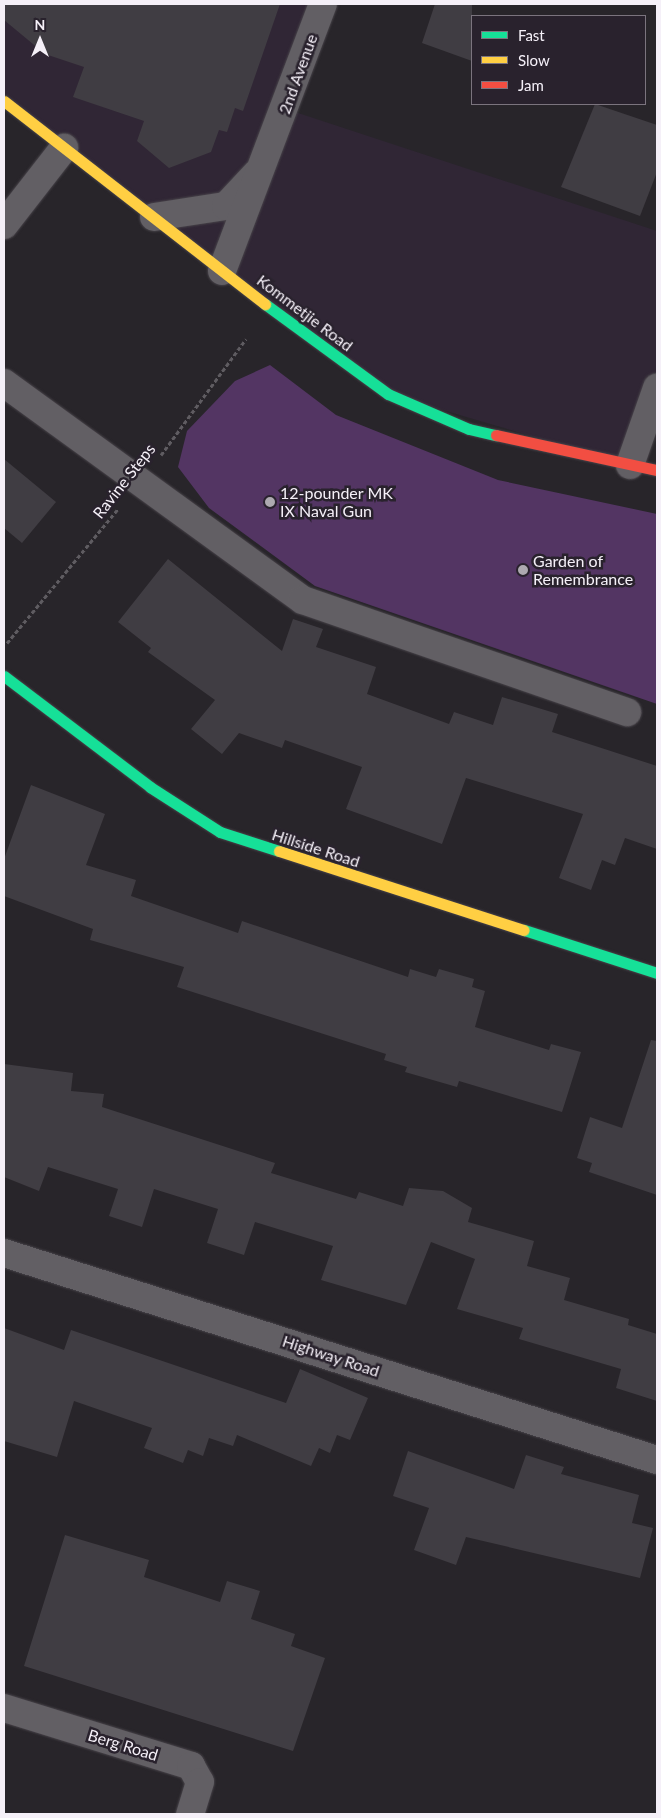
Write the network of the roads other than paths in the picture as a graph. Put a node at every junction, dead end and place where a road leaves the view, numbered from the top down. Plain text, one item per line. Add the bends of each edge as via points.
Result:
1 (323, 4) edge
2 (4, 101) edge
3 (274, 144) junction
4 (64, 148) junction
5 (154, 218) junction
6 (9, 219) edge
7 (222, 271) junction
8 (4, 383) edge
9 (657, 388) edge
10 (657, 464) edge
11 (630, 465) junction
12 (657, 470) edge
13 (4, 676) edge
14 (627, 712) dead end
15 (657, 973) edge
16 (4, 1253) edge
17 (657, 1460) edge
18 (4, 1708) edge
19 (190, 1814) edge

1 - 3 street, 2nd Avenue
2 - 4 main road, Kommetjie Road
3 - 5 street, 2nd Avenue via 253,180 226,206
3 - 7 street, 2nd Avenue
4 - 5 main road, Kommetjie Road
4 - 6 street
5 - 7 main road, Kommetjie Road
7 - 11 main road, Kommetjie Road via 388,394 470,429
8 - 14 street via 268,578 328,613
9 - 11 street
10 - 11 main road, Kommetjie Road
11 - 12 main road, Kommetjie Road
13 - 15 main road, Hillside Road via 126,770 220,832
16 - 17 street, Highway Road
18 - 19 street, Berg Road via 191,1766 200,1782

